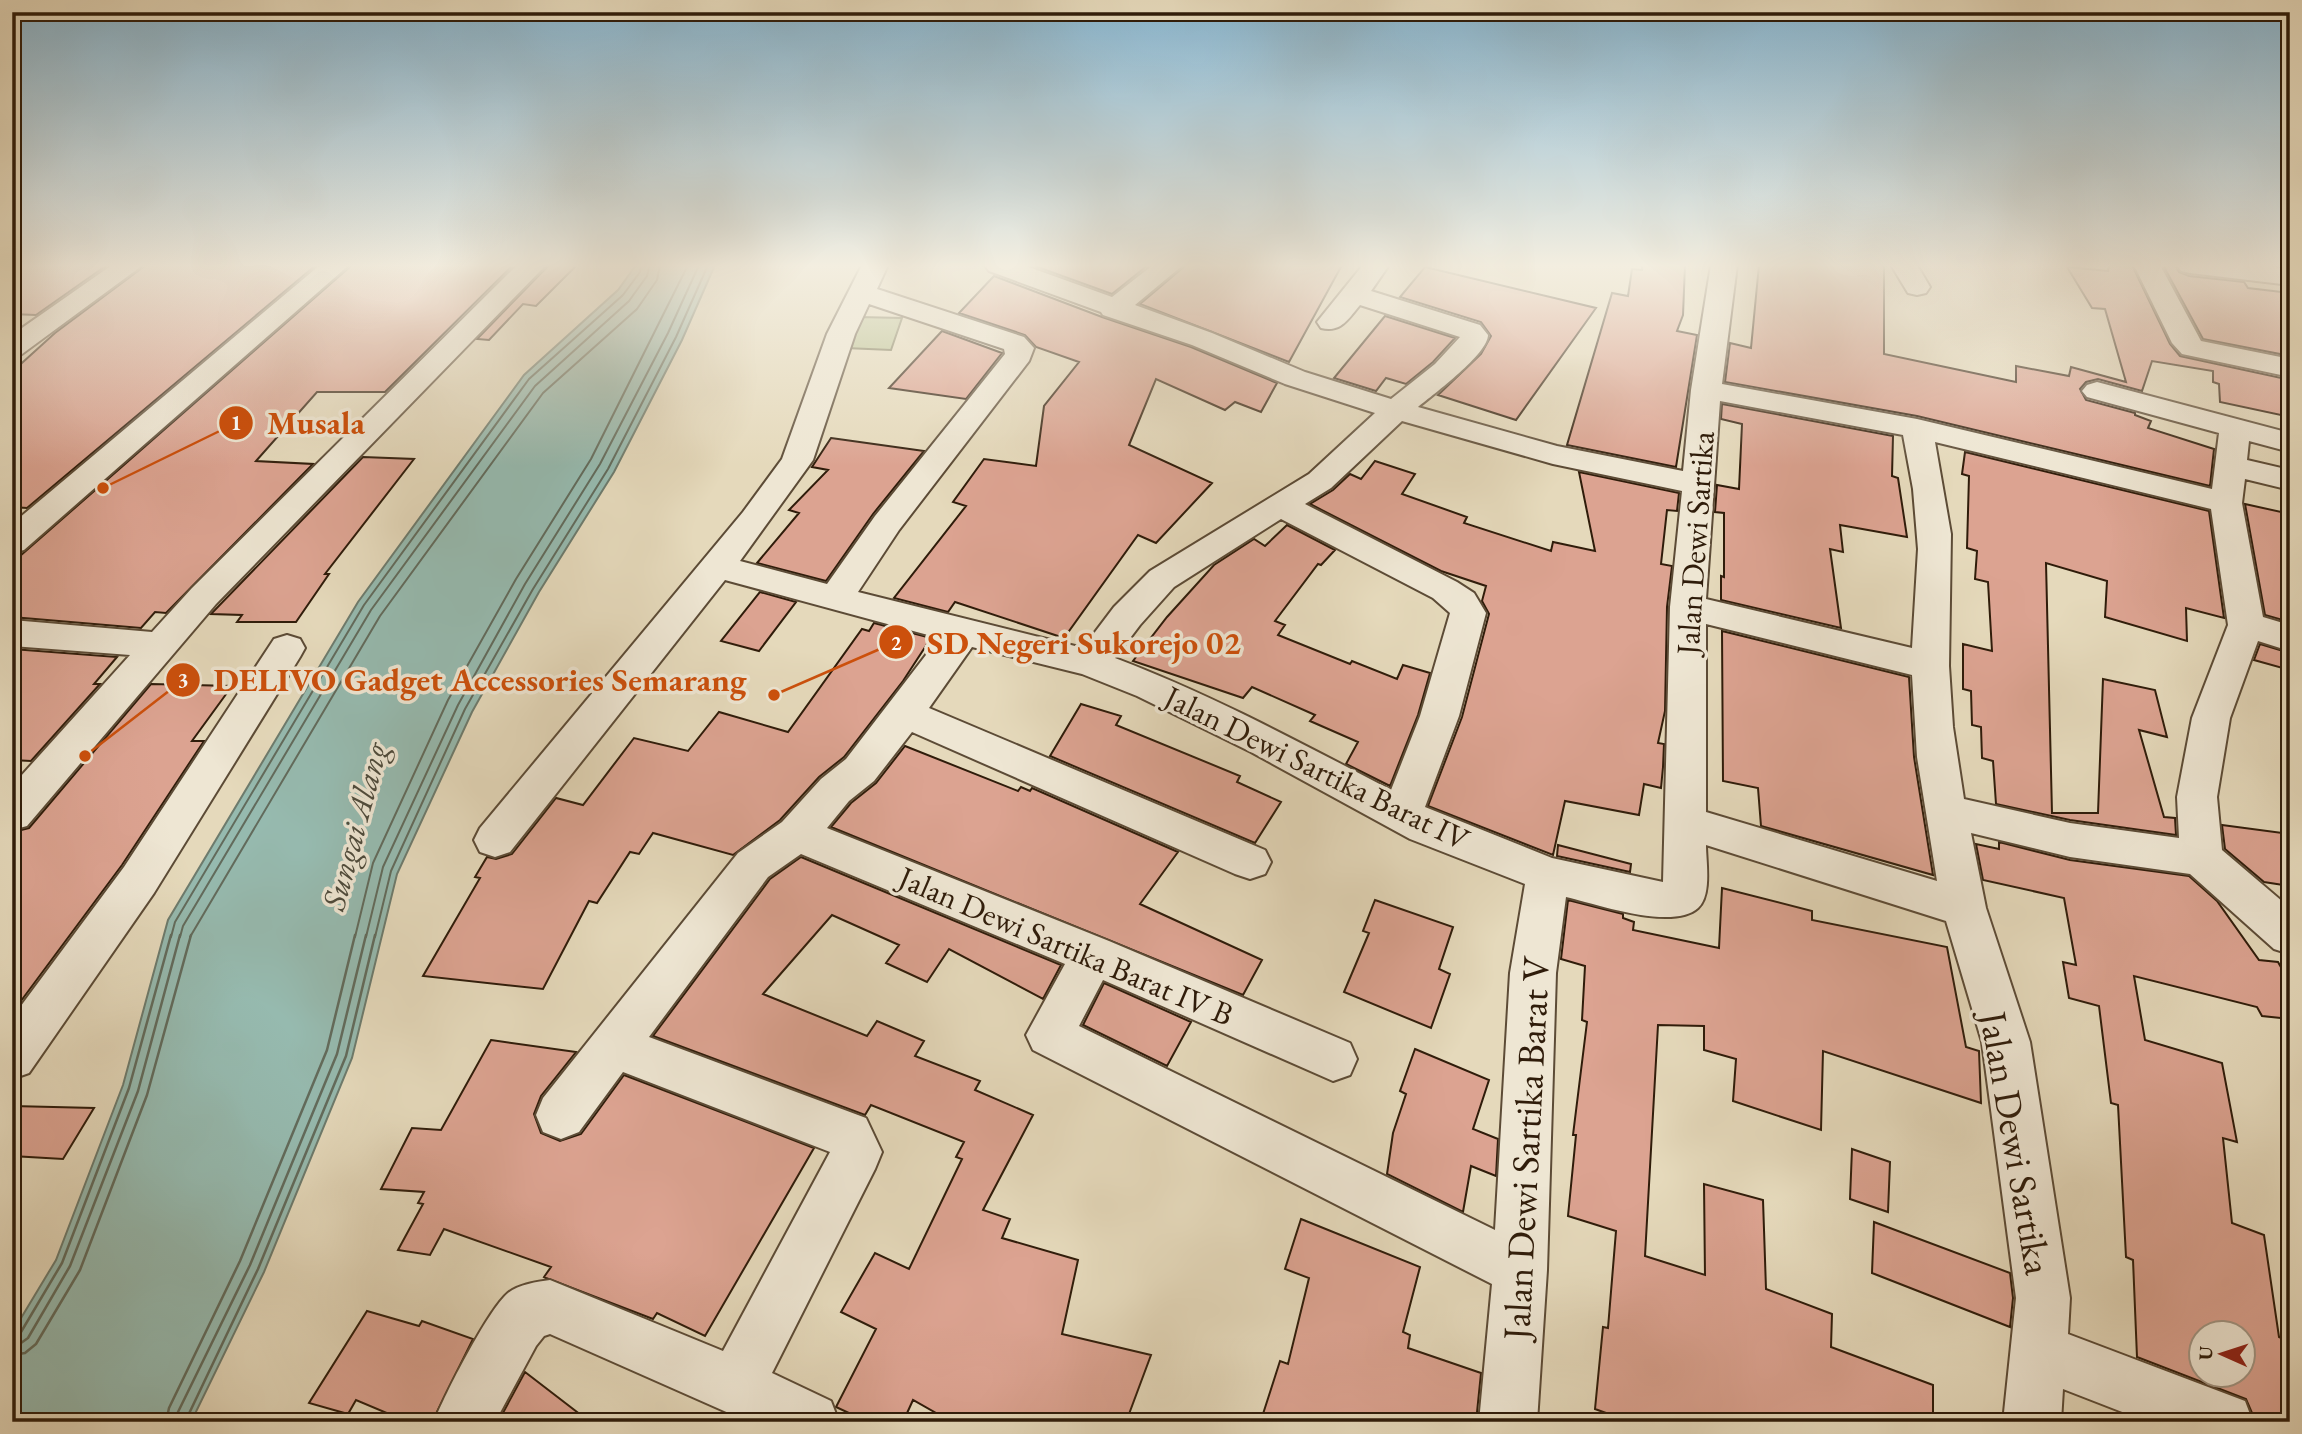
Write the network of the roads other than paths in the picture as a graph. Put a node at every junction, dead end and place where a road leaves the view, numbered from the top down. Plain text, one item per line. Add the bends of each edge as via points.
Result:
1 (35, 332) edge
2 (258, 332) edge
3 (464, 332) edge
4 (842, 332) edge
5 (989, 332) edge
6 (1181, 332) edge
7 (1471, 332) edge
8 (1714, 332) edge
9 (2180, 332) edge
10 (12, 348) edge
11 (2290, 368) edge
12 (1706, 390) junction
13 (2098, 391) dead end
14 (1396, 410) junction
15 (1916, 428) junction
16 (2235, 430) junction
17 (2290, 443) edge
18 (2232, 466) junction
19 (2290, 480) edge
20 (1698, 484) junction
21 (2226, 503) junction
22 (1283, 506) junction
23 (12, 542) edge
24 (717, 566) junction
25 (835, 597) junction
26 (1688, 607) junction
27 (2246, 625) junction
28 (962, 632) junction
29 (12, 633) edge
30 (2290, 638) edge
31 (159, 645) junction
32 (288, 648) dead end
33 (1091, 663) junction
34 (1930, 666) junction
35 (905, 713) junction
36 (1946, 811) junction
37 (12, 814) edge
38 (1401, 815) junction
39 (1685, 822) junction
40 (797, 834) junction
41 (495, 841) dead end
42 (2201, 858) junction
43 (1250, 862) dead end
44 (1548, 875) junction
45 (1675, 899) joint
46 (1964, 908) junction
47 (2290, 935) edge
48 (1093, 955) junction
49 (613, 1046) junction
50 (12, 1057) edge
51 (1333, 1059) dead end
52 (561, 1115) dead end
53 (1520, 1270) junction
54 (2040, 1352) junction
55 (736, 1385) junction
56 (463, 1422) edge
57 (810, 1422) edge
58 (1508, 1422) edge
59 (2032, 1422) edge
60 (2224, 1422) edge

1 - 10 street
2 - 23 street
3 - 31 street
4 - 24 street via 797,460
5 - 25 street via 1014,343 1020,348 1019,355
6 - 14 street via 1295,378
7 - 14 street via 1474,341
8 - 12 street, Jalan Dewi Sartika
9 - 11 street via 2192,348
12 - 15 street
12 - 20 street, Jalan Dewi Sartika
13 - 16 street
14 - 20 street via 1553,454
14 - 22 street via 1335,469
15 - 21 street
15 - 34 street, Jalan Dewi Sartika via 1931,496 1935,551
16 - 17 street
16 - 18 street
18 - 19 street
18 - 21 street
20 - 26 street, Jalan Dewi Sartika
21 - 27 street
22 - 33 street via 1162,579
22 - 38 street via 1445,590 1462,601 1468,613 1440,719
24 - 25 street, Jalan Dewi Sartika Barat IV
24 - 41 street
25 - 28 street, Jalan Dewi Sartika Barat IV
26 - 34 street
26 - 39 street, Jalan Dewi Sartika
27 - 30 street
27 - 42 street via 2211,718 2197,797
28 - 33 street, Jalan Dewi Sartika Barat IV
28 - 35 street
29 - 31 street
31 - 37 street
32 - 50 street via 139,880
33 - 38 street, Jalan Dewi Sartika Barat IV via 1265,742
34 - 36 street, Jalan Dewi Sartika
35 - 40 street via 860,770 835,790
35 - 43 street
36 - 42 street via 2083,842
36 - 46 street, Jalan Dewi Sartika
38 - 44 street, Jalan Dewi Sartika Barat IV
39 - 45 street, Jalan Dewi Sartika via 1684,884 1682,895
39 - 46 street
40 - 48 street, Jalan Dewi Sartika Barat IV B
40 - 49 street via 753,865
42 - 47 street
44 - 45 street, Jalan Dewi Sartika Barat IV via 1661,900
44 - 53 street, Jalan Dewi Sartika Barat V via 1533,973
46 - 54 street, Jalan Dewi Sartika via 2006,1042 2043,1298
48 - 51 street, Jalan Dewi Sartika Barat IV B
48 - 53 street via 1050,1035
49 - 52 street
49 - 55 street via 848,1135 857,1152
53 - 58 street, Jalan Dewi Sartika Barat V
54 - 59 street, Jalan Dewi Sartika
54 - 60 street
55 - 56 street via 550,1307 530,1311 516,1326
55 - 57 street

